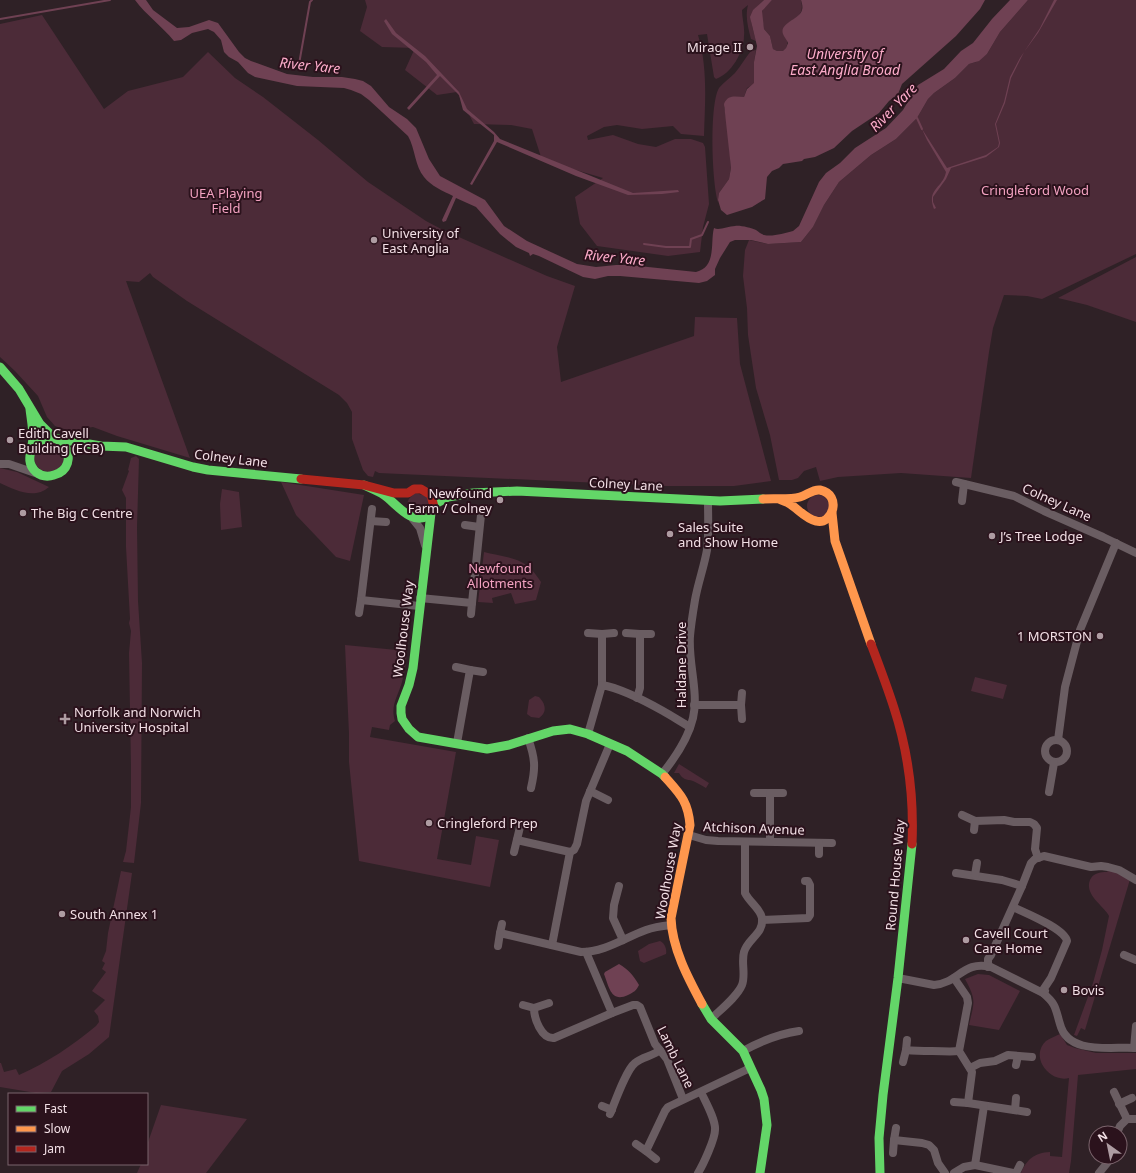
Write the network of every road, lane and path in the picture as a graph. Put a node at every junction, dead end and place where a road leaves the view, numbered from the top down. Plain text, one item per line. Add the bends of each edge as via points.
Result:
1 (0, 367) edge
2 (30, 409) junction
3 (56, 438) junction
4 (96, 445) junction
5 (30, 451) junction
6 (74, 454) junction
7 (0, 464) edge
8 (9, 464) junction
9 (41, 475) junction
10 (364, 485) junction
11 (428, 492) junction
12 (408, 493) junction
13 (473, 493) junction
14 (809, 493) junction
15 (779, 499) junction
16 (708, 501) junction
17 (962, 501) dead end
18 (372, 509) dead end
19 (432, 510) junction
20 (832, 513) junction
21 (481, 515) dead end
22 (806, 515) junction
23 (409, 516) junction
24 (371, 521) junction
25 (386, 522) dead end
26 (817, 522) junction
27 (465, 525) dead end
28 (480, 527) junction
29 (834, 541) junction
30 (1116, 543) junction
31 (426, 548) junction
32 (1136, 553) edge
33 (361, 600) junction
34 (420, 602) junction
35 (472, 603) junction
36 (359, 613) dead end
37 (471, 614) dead end
38 (588, 633) dead end
39 (614, 633) dead end
40 (626, 633) dead end
41 (602, 634) junction
42 (640, 634) junction
43 (651, 634) dead end
44 (456, 667) dead end
45 (470, 670) junction
46 (483, 672) dead end
47 (602, 685) junction
48 (742, 693) dead end
49 (637, 698) junction
50 (694, 705) junction
51 (741, 706) junction
52 (742, 719) dead end
53 (690, 727) junction
54 (588, 734) junction
55 (528, 738) junction
56 (1058, 740) junction
57 (457, 743) junction
58 (610, 744) junction
59 (1054, 763) junction
60 (662, 774) junction
61 (531, 788) dead end
62 (590, 791) junction
63 (1049, 792) dead end
64 (754, 793) dead end
65 (770, 793) junction
66 (783, 793) dead end
67 (608, 800) dead end
68 (962, 815) dead end
69 (976, 821) junction
70 (520, 827) dead end
71 (974, 830) dead end
72 (689, 836) junction
73 (517, 840) junction
74 (770, 841) junction
75 (745, 842) junction
76 (819, 843) junction
77 (832, 843) dead end
78 (514, 852) dead end
79 (570, 852) junction
80 (818, 854) dead end
81 (1038, 858) junction
82 (977, 863) dead end
83 (956, 873) dead end
84 (975, 875) junction
85 (1136, 878) edge
86 (805, 881) dead end
87 (619, 886) dead end
88 (1022, 886) junction
89 (1013, 907) junction
90 (762, 920) junction
91 (502, 924) dead end
92 (670, 925) junction
93 (500, 933) junction
94 (622, 940) junction
95 (552, 945) junction
96 (498, 946) dead end
97 (586, 952) junction
98 (1124, 955) dead end
99 (1136, 960) edge
100 (988, 967) junction
101 (898, 978) junction
102 (954, 978) junction
103 (1043, 993) junction
104 (549, 1003) dead end
105 (523, 1005) dead end
106 (534, 1008) junction
107 (612, 1013) junction
108 (711, 1019) junction
109 (1136, 1026) edge
110 (799, 1031) dead end
111 (907, 1040) dead end
112 (1135, 1048) edge
113 (660, 1050) junction
114 (906, 1050) junction
115 (743, 1051) junction
116 (959, 1051) junction
117 (1018, 1056) junction
118 (1032, 1057) dead end
119 (903, 1062) dead end
120 (1016, 1064) dead end
121 (750, 1067) junction
122 (970, 1068) junction
123 (702, 1092) junction
124 (1114, 1092) dead end
125 (1016, 1098) dead end
126 (1132, 1098) dead end
127 (683, 1099) junction
128 (954, 1102) dead end
129 (968, 1103) junction
130 (1119, 1104) junction
131 (602, 1106) dead end
132 (984, 1106) junction
133 (1015, 1110) junction
134 (1027, 1112) dead end
135 (1127, 1119) junction
136 (1136, 1119) edge
137 (1121, 1125) edge
138 (896, 1128) dead end
139 (894, 1140) junction
140 (636, 1144) dead end
141 (646, 1152) junction
142 (893, 1153) dead end
143 (656, 1159) dead end
144 (975, 1165) junction
145 (1020, 1165) dead end
146 (1106, 1165) edge
147 (700, 1172) edge
148 (760, 1173) edge
149 (880, 1173) edge
150 (945, 1173) edge
151 (954, 1173) edge
152 (1015, 1173) edge
153 (1099, 1173) edge

1 - 2 street via 20,390
2 - 3 street via 39,423
2 - 5 street via 33,434
3 - 4 street, Colney Lane
3 - 5 street, Colney Lane via 41,438
3 - 6 street
4 - 6 street, Colney Lane
4 - 10 street, Colney Lane via 126,447 208,470
5 - 8 street, Colney Lane via 20,462
5 - 9 street via 30,464
6 - 9 street, Colney Lane via 58,474
7 - 8 street, Colney Lane
8 - 9 street, Colney Lane
10 - 12 street, Colney Lane via 388,492
10 - 23 street, Colney Lane via 390,498
11 - 12 street, Colney Lane via 418,489
11 - 13 street, Colney Lane via 455,490
11 - 19 street via 433,499
12 - 23 street via 403,507
13 - 16 street, Colney Lane via 517,491
13 - 19 street, Colney Lane via 445,498
14 - 15 street, Colney Lane via 800,497
14 - 20 street, Colney Lane via 819,490 828,493 834,503
14 - 22 street via 803,503
15 - 16 street, Colney Lane
15 - 22 street, Colney Lane
16 - 50 street, Haldane Drive via 707,548 695,599 690,638
17 - 30 street, Colney Lane via 960,483 1014,496
18 - 24 street
19 - 23 street, Colney Lane via 428,516 420,519
19 - 31 street, Woolhouse Way
20 - 26 street via 828,518
20 - 29 street, Round House Way
21 - 28 street
22 - 26 street, Colney Lane
23 - 31 street, Woolhouse Way via 420,528
24 - 25 street
24 - 33 street
26 - 29 street, Round House Way
27 - 28 street
28 - 35 street
29 - 101 street, Round House Way via 894,709 912,794 912,849
30 - 32 street, Colney Lane
30 - 56 street via 1079,634 1065,687
31 - 34 street, Woolhouse Way
33 - 34 street
33 - 36 street
34 - 35 street
34 - 57 street, Woolhouse Way via 413,668 401,706 402,719 418,737
35 - 37 street
38 - 41 street
39 - 41 street
40 - 42 street
41 - 47 street
42 - 43 street
42 - 49 street via 640,688
44 - 45 street
45 - 46 street
45 - 57 street
47 - 49 street
47 - 54 street
48 - 51 street
49 - 53 street
50 - 51 street
50 - 53 street, Haldane Drive
51 - 52 street
53 - 60 street, Haldane Drive via 684,742
54 - 55 street, Woolhouse Way via 570,729
54 - 58 street, Woolhouse Way
55 - 57 street, Woolhouse Way via 488,749
55 - 61 street via 535,763
56 - 59 street via 1065,745 1067,754 1062,761
56 - 59 street via 1049,742 1044,749 1046,758
58 - 60 street, Woolhouse Way via 628,750
58 - 62 street
59 - 63 street
60 - 72 street, Woolhouse Way via 685,803 690,818
62 - 67 street
62 - 79 street via 577,844
64 - 65 street
65 - 66 street
65 - 74 street
68 - 69 street
69 - 71 street
69 - 81 street via 1004,820 1034,824 1037,828 1035,849
70 - 73 street
72 - 75 street, Atchison Avenue via 706,840
72 - 92 street, Woolhouse Way
73 - 78 street
73 - 79 street
74 - 75 street, Atchison Avenue
74 - 76 street, Atchison Avenue
75 - 90 street via 745,893 760,912
76 - 77 street, Atchison Avenue
76 - 80 street, Atchison Avenue
79 - 95 street
81 - 85 street via 1044,856 1091,867 1108,867
81 - 88 street via 1031,863
82 - 84 street
83 - 84 street
84 - 88 street
86 - 90 street via 810,885 808,918
87 - 94 street via 613,918
88 - 89 street
89 - 100 street via 988,959
89 - 103 street via 1056,928 1066,936 1067,941
90 - 108 street via 758,933 748,943 744,952 742,985
91 - 93 street
92 - 94 street via 646,930
92 - 108 street, Woolhouse Way via 678,951
93 - 95 street
93 - 96 street
94 - 97 street via 599,950
95 - 97 street
97 - 107 street
98 - 99 street
100 - 102 street via 970,967
100 - 103 street
101 - 102 street via 934,985
101 - 149 street, Round House Way via 882,1102
102 - 116 street via 967,997 968,1003
103 - 112 street via 1055,1006 1062,1031 1075,1043 1099,1049
104 - 106 street
105 - 106 street
106 - 107 street, Lamb Lane via 541,1031 549,1039
107 - 113 street, Lamb Lane via 633,1005 640,1007 655,1044
108 - 115 street, Woolhouse Way
109 - 112 street
110 - 115 street via 774,1036
111 - 114 street
113 - 127 street, Lamb Lane via 667,1059
113 - 131 street via 631,1066 611,1112
114 - 116 street
114 - 119 street
115 - 121 street, Woolhouse Way
116 - 122 street
117 - 118 street
117 - 120 street
117 - 122 street via 1008,1055
121 - 123 street, Lamb Lane
121 - 148 street, Woolhouse Way via 761,1090 765,1107 766,1132
122 - 129 street
123 - 127 street, Lamb Lane
123 - 147 street via 715,1130
124 - 130 street
125 - 133 street
126 - 130 street
127 - 141 street via 665,1111
128 - 129 street
129 - 132 street
130 - 135 street
132 - 133 street
132 - 144 street
133 - 134 street
135 - 136 street
135 - 137 street
138 - 139 street
139 - 142 street
139 - 150 street via 930,1145
140 - 141 street
141 - 143 street
144 - 151 street via 964,1167
144 - 152 street
145 - 152 street
146 - 153 street

